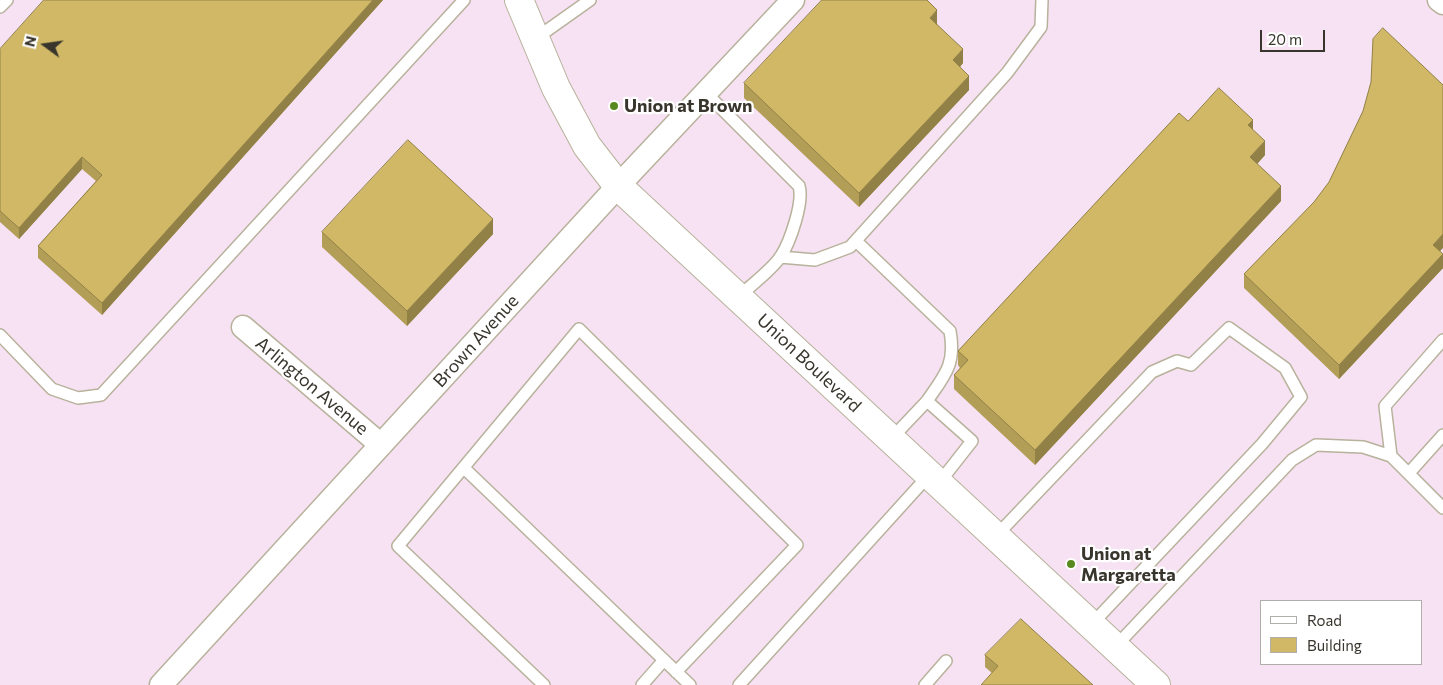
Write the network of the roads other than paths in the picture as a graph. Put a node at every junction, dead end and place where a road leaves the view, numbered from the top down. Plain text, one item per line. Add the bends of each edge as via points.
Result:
1 (7, 0) edge
2 (519, 0) edge
3 (590, 0) edge
4 (793, 0) edge
5 (1042, 0) edge
6 (1439, 0) edge
7 (462, 1) edge
8 (1443, 3) edge
9 (0, 7) edge
10 (535, 38) junction
11 (706, 93) junction
12 (618, 186) junction
13 (856, 241) junction
14 (780, 257) junction
15 (738, 297) junction
16 (243, 327) dead end
17 (0, 334) edge
18 (1443, 340) edge
19 (927, 400) junction
20 (1443, 435) edge
21 (891, 439) junction
22 (381, 444) junction
23 (1391, 456) junction
24 (464, 468) junction
25 (1410, 473) junction
26 (934, 479) junction
27 (1443, 508) edge
28 (996, 536) junction
29 (1091, 625) junction
30 (1115, 647) junction
31 (664, 660) junction
32 (946, 661) dead end
33 (676, 672) junction
34 (161, 685) edge
35 (544, 685) edge
36 (642, 685) edge
37 (690, 685) edge
38 (739, 685) edge
39 (924, 685) edge
40 (1156, 685) edge

1 - 9 lane
2 - 10 main road, Union Boulevard
3 - 10 lane
4 - 11 street, Brown Avenue
5 - 13 lane via 1042,27 1007,73
6 - 8 street
7 - 17 lane via 101,396 78,398 52,389
10 - 12 main road, Union Boulevard via 586,146
11 - 12 street, Brown Avenue
11 - 14 lane via 799,186 801,204
12 - 15 main road, Union Boulevard
12 - 22 street, Brown Avenue
13 - 14 lane via 850,247 815,260
13 - 19 lane via 950,331 954,350 946,373
14 - 15 lane
15 - 21 main road, Union Boulevard
16 - 22 street, Arlington Avenue
18 - 23 lane via 1385,406
19 - 21 lane
19 - 26 lane via 972,441
20 - 25 lane
21 - 26 main road, Union Boulevard
22 - 34 street, Brown Avenue
23 - 25 lane
23 - 30 lane via 1362,448 1316,445 1292,460
24 - 31 lane
24 - 33 lane via 579,329 797,546
24 - 35 lane via 398,546
25 - 27 lane
26 - 28 main road, Union Boulevard
26 - 38 lane
28 - 29 main road, Union Boulevard
28 - 29 lane via 1152,372 1177,361 1191,365 1229,328 1285,368 1301,397 1262,444
29 - 30 main road, Union Boulevard
30 - 40 main road, Union Boulevard
31 - 33 lane
31 - 36 lane
32 - 39 lane
33 - 37 lane

